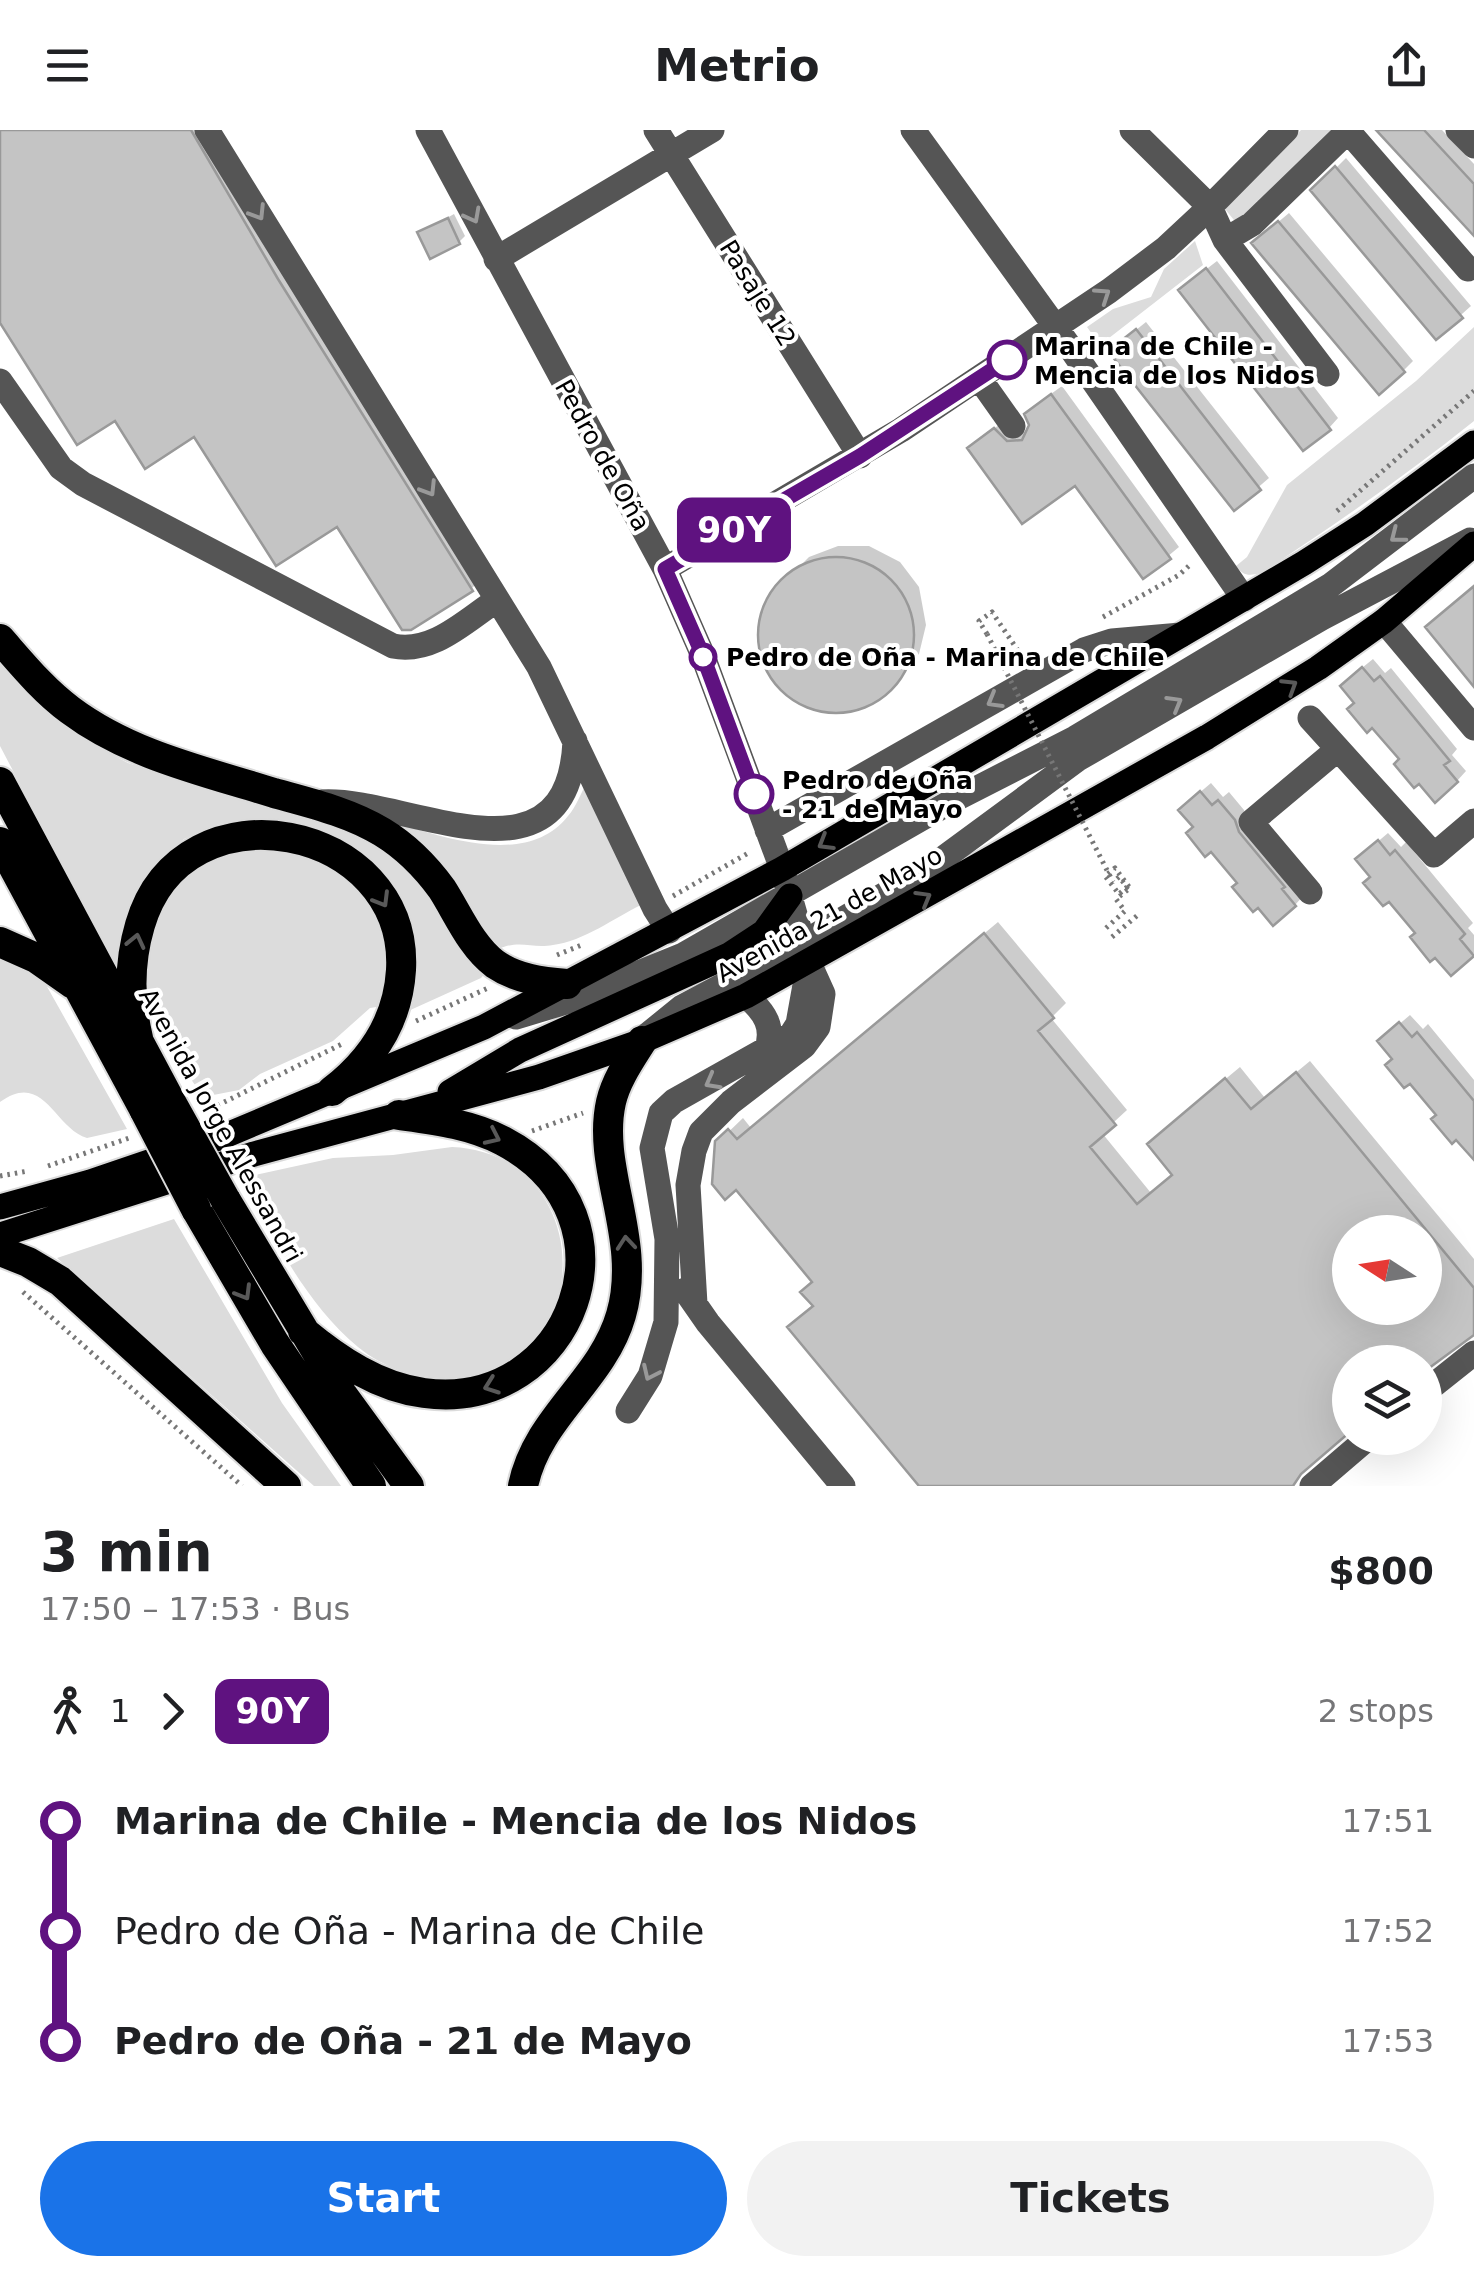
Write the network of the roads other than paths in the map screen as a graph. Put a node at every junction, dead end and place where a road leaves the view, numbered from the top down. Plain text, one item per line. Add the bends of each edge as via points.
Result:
1 (207, 130) edge
2 (428, 130) edge
3 (656, 130) edge
4 (712, 130) edge
5 (913, 130) edge
6 (1132, 130) edge
7 (1286, 130) edge
8 (1458, 130) edge
9 (1348, 131) edge
10 (1474, 146) edge
11 (672, 156) junction
12 (1210, 208) junction
13 (1225, 240) junction
14 (496, 259) junction
15 (1468, 269) dead end
16 (1055, 327) junction
17 (1327, 374) dead end
18 (979, 378) junction
19 (0, 381) edge
20 (1013, 426) dead end
21 (1474, 443) edge
22 (860, 456) junction
23 (1474, 474) edge
24 (1365, 524) junction
25 (1474, 541) edge
26 (665, 569) junction
27 (1244, 598) junction
28 (497, 600) junction
29 (1384, 621) junction
30 (1181, 634) junction
31 (0, 640) edge
32 (1310, 718) dead end
33 (1474, 728) edge
34 (576, 742) junction
35 (1338, 748) junction
36 (0, 782) edge
37 (309, 803) junction
38 (1474, 821) edge
39 (767, 830) junction
40 (0, 842) edge
41 (782, 869) junction
42 (1310, 892) dead end
43 (790, 896) junction
44 (669, 931) junction
45 (0, 942) edge
46 (806, 953) junction
47 (567, 984) junction
48 (79, 989) junction
49 (746, 996) junction
50 (484, 1027) junction
51 (138, 1038) junction
52 (642, 1040) junction
53 (766, 1052) junction
54 (332, 1091) junction
55 (158, 1106) junction
56 (429, 1106) junction
57 (399, 1115) junction
58 (210, 1204) junction
59 (0, 1207) edge
60 (0, 1236) edge
61 (667, 1238) junction
62 (0, 1251) edge
63 (695, 1304) junction
64 (303, 1332) junction
65 (1474, 1353) edge
66 (1442, 1378) edge
67 (628, 1410) dead end
68 (1348, 1455) edge
69 (286, 1486) edge
70 (372, 1486) edge
71 (409, 1486) edge
72 (523, 1486) edge
73 (843, 1486) edge
74 (1312, 1486) edge

1 -> 28 street
2 -> 14 street, Pedro de Oña
3 - 11 street, Pasaje 12
4 - 11 street
5 - 16 street
6 - 12 street
7 - 12 street
8 - 10 street
9 - 13 street via 1252,224
9 - 15 street
11 - 14 street
11 - 22 street, Pasaje 12
12 - 13 street
16 -> 12 street via 1138,270
13 - 17 street
14 - 26 street, Pedro de Oña
16 - 18 street
16 - 27 street
18 - 20 street
18 - 22 street
19 - 28 street via 61,468 82,484 392,646 429,646
21 - 24 main road
22 - 26 street
23 - 24 street
23 -> 43 street via 1294,609
24 - 27 main road
25 - 29 main road, Avenida 21 de Mayo
46 -> 25 street via 1078,759 1311,624
26 - 39 street, Pedro de Oña
27 - 30 main road
28 - 34 street via 540,667
29 - 33 street
46 -> 29 main road, Avenida 21 de Mayo via 1207,738
30 -> 39 street via 1084,650
30 -> 41 main road
31 - 37 highway via 57,699 120,741
32 - 35 street
34 - 37 street via 560,796 542,816 519,827 485,830 354,802
34 - 44 street
35 - 38 street via 1434,855
35 - 42 street via 1251,822
36 - 51 highway, Avenida Jorge Alessandri
37 - 47 highway via 378,830 412,855 496,964 531,980
39 - 41 street, Pedro de Oña
40 - 48 highway, Avenida Jorge Alessandri
41 - 43 street, Pedro de Oña
41 - 44 main road
43 - 46 street, Pedro de Oña
43 - 50 street via 640,975
43 - 56 main road via 772,924 730,955 520,1050
44 - 47 main road
45 - 48 highway
46 - 49 main road, Avenida 21 de Mayo
46 - 52 street via 682,1007
46 - 53 street via 798,1024 792,1036
46 - 63 street, Pedro de Oña via 823,994 818,1027 804,1046 714,1117 694,1150 688,1185
47 - 50 main road
48 - 55 highway, Avenida Jorge Alessandri
49 - 52 main road, Avenida 21 de Mayo
49 - 53 street via 770,1026
50 - 54 main road
51 -> 54 highway via 132,963 144,912 164,875 190,853 224,838 267,834 309,843 349,862 376,888 394,921 402,962 386,1028 358,1071
51 - 55 highway, Avenida Jorge Alessandri
52 - 56 main road, Avenida 21 de Mayo
72 -> 52 highway via 542,1434 597,1366 622,1312 627,1244 610,1107
53 -> 61 street via 662,1113 652,1148
54 - 59 main road via 176,1154
55 - 58 highway, Avenida Jorge Alessandri, bridge
56 - 57 main road, Avenida 21 de Mayo
57 - 60 main road, Avenida 21 de Mayo
57 -> 64 highway via 461,1124 504,1142 556,1183 580,1238 570,1309 527,1368 480,1391 425,1394 386,1384
58 - 64 highway, Avenida Jorge Alessandri
58 -> 70 highway, Avenida Jorge Alessandri via 274,1344
61 - 63 street
61 -> 67 street via 663,1340
62 - 69 highway via 60,1281
63 - 73 street
64 - 71 highway, Avenida Jorge Alessandri
65 - 66 street
68 - 74 street

